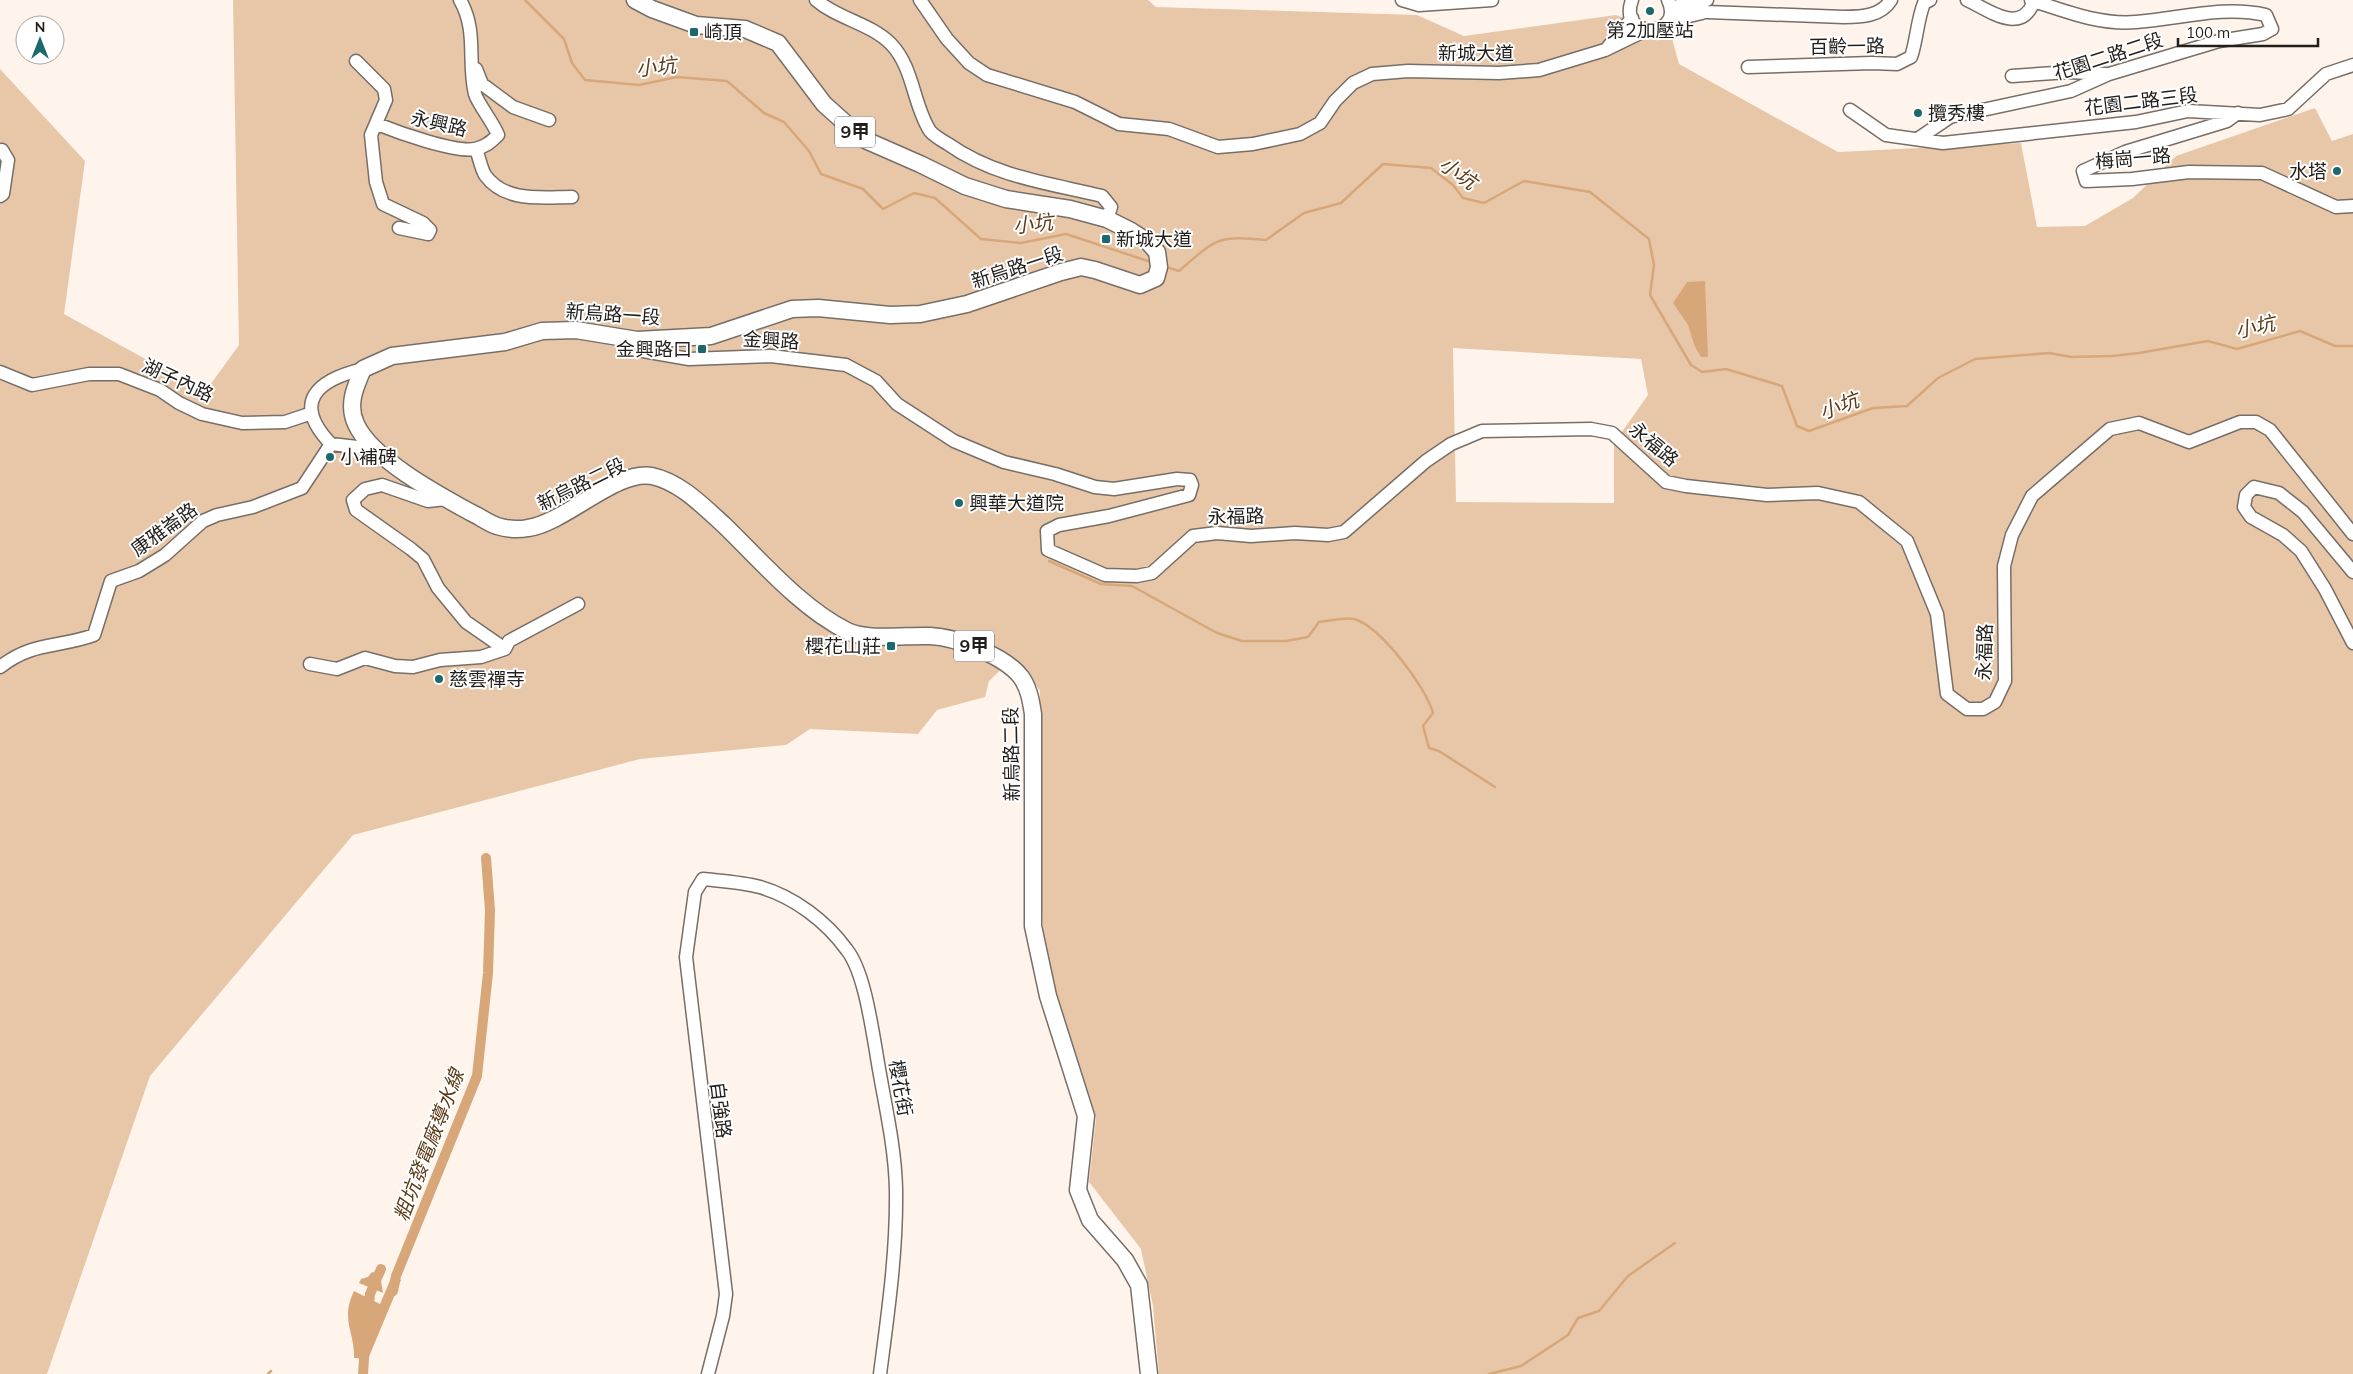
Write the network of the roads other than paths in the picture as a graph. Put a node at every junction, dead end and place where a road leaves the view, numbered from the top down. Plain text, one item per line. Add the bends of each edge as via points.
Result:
1 (460, 0) edge
2 (635, 0) edge
3 (816, 0) edge
4 (920, 0) edge
5 (1402, 0) edge
6 (1492, 0) edge
7 (1632, 0) edge
8 (1930, 0) edge
9 (1967, 0) edge
10 (2032, 0) edge
11 (1432, 2) edge
12 (1670, 3) edge
13 (1886, 3) edge
14 (1707, 6) edge
15 (1632, 18) junction
16 (1668, 21) junction
17 (1646, 30) junction
18 (1605, 50) junction
19 (356, 61) dead end
20 (473, 62) junction
21 (2353, 65) edge
22 (1748, 67) dead end
23 (2109, 74) junction
24 (2012, 76) dead end
25 (1850, 110) dead end
26 (2238, 113) junction
27 (549, 120) dead end
28 (377, 124) junction
29 (1919, 138) junction
30 (476, 149) junction
31 (2, 150) dead end
32 (0, 196) edge
33 (572, 197) dead end
34 (2353, 206) edge
35 (1107, 219) junction
36 (399, 228) dead end
37 (637, 340) junction
38 (363, 369) junction
39 (0, 372) edge
40 (897, 404) joint
41 (312, 413) junction
42 (331, 444) junction
43 (370, 444) junction
44 (446, 499) junction
45 (2353, 534) edge
46 (2353, 572) edge
47 (578, 604) dead end
48 (2353, 643) edge
49 (505, 649) junction
50 (310, 664) dead end
51 (0, 667) edge
52 (732, 882) joint
53 (708, 1374) edge
54 (880, 1374) edge
55 (1149, 1374) edge

1 - 20 street, 永興路 via 472,38
2 - 35 main road, 新烏路一段 / 9甲 via 696,25 745,29 778,43 824,104 863,139 966,186 1006,199
3 - 35 street via 892,45 909,74 931,132 966,156 1000,173 1102,196 1111,207
4 - 18 street, 新城大道 via 947,39 987,75 1075,102 1119,124 1169,129 1218,147 1253,144 1300,134 1320,123 1353,83 1372,74 1539,70
5 - 11 street via 1419,5
6 - 11 street
7 - 15 street
8 - 22 street, 百齡一路 via 1924,3 1918,20 1917,41 1911,57 1897,64 1872,62
9 - 10 street via 2008,19 2023,17 2030,10
10 - 23 street, 花園二路二段 via 2103,22 2136,22 2247,11 2266,15 2272,29
12 - 14 street
12 - 16 street
13 - 14 street via 1866,16 1844,17
14 - 16 street, 新城大道
15 - 17 street
15 - 18 street
16 - 17 street, 新城大道 via 1659,29
17 - 18 street, 新城大道
19 - 28 street via 384,89 386,100
20 - 27 street via 482,84 513,107
20 - 30 street, 永興路 via 476,96 498,135 488,145
21 - 26 street, 花園二路三段 via 2326,74 2288,109 2260,115
23 - 24 street via 2069,72
23 - 29 street, 花園二路二段 via 2071,90 1950,117
25 - 29 street via 1886,135
26 - 29 street, 花園二路三段 via 2188,111 2136,122 1943,142
26 - 34 street, 梅崗一路 via 2227,121 2162,140 2083,171 2086,181 2189,172 2262,173 2336,207
28 - 30 street, 永興路 via 436,144
28 - 36 street via 370,135 371,153 383,204 423,223 430,230 428,234
30 - 33 street via 485,174 501,189 519,197
31 - 32 street via 8,160
35 - 37 main road, 新烏路一段 / 9甲 via 1148,242 1157,252 1159,267 1156,278 1140,285 1081,267 967,304 920,314 792,309 711,336
37 - 38 main road, 新烏路一段 / 9甲 via 576,330 542,331 504,342 392,356
37 - 40 street, 金興路 via 643,351 689,359 771,356 846,365 876,381
38 - 41 street via 343,374 318,389 312,399
38 - 43 main road, 新烏路二段 / 9甲 via 351,406 356,424
39 - 41 street, 湖子內路 via 32,385 89,374 119,374 160,390 202,414 242,423 285,422
40 - 45 street, 永福路 via 967,448 1004,462 1095,487 1114,489 1177,479 1190,480 1190,496 1059,525 1047,531 1048,550 1105,575 1152,573 1193,536 1295,532 1328,535 1344,532 1450,444 1482,431 1591,429 1612,433 1666,482 1767,495 1818,493 1859,502 1908,541 1937,614 1947,694 1967,709 1983,709 1995,702 2005,682 2004,566 2016,527 2032,496 2110,429 2139,423 2188,442 2240,422 2256,422 2270,430
41 - 42 street via 320,432
42 - 43 street via 357,447
42 - 51 street, 康雅崙路 via 302,488 253,507 203,521 165,555 139,571 111,581 94,635 27,650
43 - 44 main road, 新烏路二段 / 9甲 via 389,461
44 - 49 street via 428,501 382,485 365,489 354,500 356,510 423,560 438,588 466,622
44 - 55 main road, 新烏路二段 / 9甲 via 495,526 526,529 544,526 626,480 649,475 668,480 703,506 811,608 836,626 853,634 934,636 962,641 991,655 1020,676 1029,693 1033,714 1033,926 1048,996 1086,1116 1078,1190 1090,1220 1125,1260 1139,1285
46 - 48 street via 2303,512 2279,493 2254,487 2246,496 2244,507 2251,517 2301,551
47 - 49 street via 509,641
49 - 50 street via 480,657 440,660 412,667 365,658 337,669
52 - 53 street, 自強路 via 703,879 695,892 686,957 726,1294
52 - 54 street, 櫻花街 via 760,887 784,897 829,928 849,952 868,1006 896,1188 894,1255

